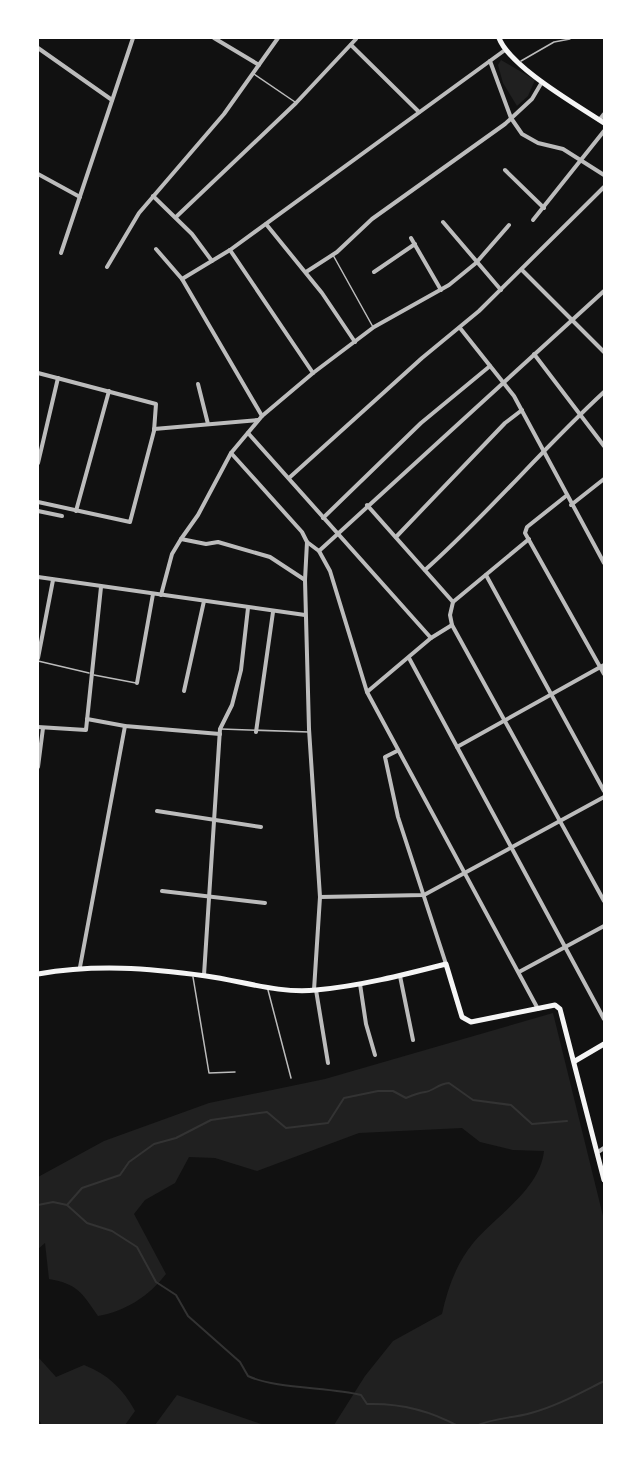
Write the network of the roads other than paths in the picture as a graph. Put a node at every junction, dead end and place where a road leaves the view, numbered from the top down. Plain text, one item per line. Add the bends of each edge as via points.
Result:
1 (133, 38) edge
2 (214, 38) edge
3 (278, 38) edge
4 (499, 38) edge
5 (356, 39) dead end
6 (570, 39) edge
7 (351, 45) junction
8 (38, 48) edge
9 (505, 50) junction
10 (490, 62) junction
11 (518, 63) junction
12 (260, 65) junction
13 (254, 73) junction
14 (543, 81) junction
15 (112, 100) junction
16 (296, 103) junction
17 (419, 112) junction
18 (604, 114) edge
19 (512, 118) junction
20 (602, 121) edge
21 (604, 131) edge
22 (583, 160) junction
23 (505, 170) dead end
24 (38, 174) edge
25 (604, 175) edge
26 (604, 187) edge
27 (153, 196) junction
28 (80, 197) junction
29 (544, 208) junction
30 (176, 217) junction
31 (533, 220) dead end
32 (443, 222) dead end
33 (266, 224) junction
34 (509, 225) dead end
35 (411, 238) dead end
36 (415, 244) junction
37 (156, 249) dead end
38 (230, 250) junction
39 (61, 253) dead end
40 (333, 255) junction
41 (212, 261) junction
42 (476, 263) junction
43 (107, 267) dead end
44 (522, 270) junction
45 (306, 272) junction
46 (374, 272) dead end
47 (182, 279) junction
48 (441, 290) junction
49 (501, 290) junction
50 (604, 291) edge
51 (573, 319) junction
52 (374, 327) junction
53 (460, 328) junction
54 (355, 342) junction
55 (604, 352) edge
56 (534, 354) junction
57 (490, 366) junction
58 (38, 373) edge
59 (313, 373) junction
60 (58, 378) junction
61 (502, 382) junction
62 (198, 384) dead end
63 (109, 392) junction
64 (604, 392) edge
65 (522, 410) junction
66 (581, 413) junction
67 (260, 418) junction
68 (208, 424) junction
69 (154, 429) junction
70 (248, 434) junction
71 (604, 446) edge
72 (542, 451) junction
73 (231, 453) junction
74 (38, 463) edge
75 (289, 478) junction
76 (604, 479) edge
77 (566, 496) junction
78 (38, 502) edge
79 (367, 505) junction
80 (571, 505) junction
81 (38, 511) edge
82 (76, 511) junction
83 (62, 516) dead end
84 (323, 518) junction
85 (336, 535) junction
86 (396, 537) junction
87 (529, 538) junction
88 (181, 539) junction
89 (307, 542) junction
90 (319, 550) junction
91 (604, 563) edge
92 (425, 570) junction
93 (486, 575) junction
94 (38, 577) edge
95 (53, 580) junction
96 (305, 580) junction
97 (101, 587) junction
98 (153, 594) junction
99 (161, 595) junction
100 (204, 601) junction
101 (453, 602) junction
102 (248, 608) junction
103 (273, 612) junction
104 (306, 615) junction
105 (452, 625) junction
106 (430, 638) junction
107 (409, 658) junction
108 (38, 659) edge
109 (602, 666) edge
110 (90, 673) junction
111 (604, 674) edge
112 (136, 683) joint
113 (184, 691) dead end
114 (367, 692) junction
115 (553, 694) junction
116 (87, 719) junction
117 (504, 720) junction
118 (125, 726) junction
119 (40, 728) edge
120 (220, 731) junction
121 (256, 732) junction
122 (310, 732) junction
123 (457, 747) junction
124 (397, 751) junction
125 (38, 767) edge
126 (604, 791) edge
127 (604, 797) edge
128 (157, 811) dead end
129 (214, 819) junction
130 (561, 820) junction
131 (261, 827) dead end
132 (511, 847) junction
133 (464, 873) junction
134 (162, 891) dead end
135 (424, 895) junction
136 (209, 896) junction
137 (320, 897) junction
138 (604, 902) edge
139 (265, 903) dead end
140 (604, 926) edge
141 (565, 948) junction
142 (446, 964) junction
143 (80, 967) junction
144 (519, 972) junction
145 (38, 974) edge
146 (204, 975) junction
147 (193, 976) junction
148 (400, 976) junction
149 (360, 984) junction
150 (267, 987) junction
151 (315, 990) junction
152 (538, 1009) junction
153 (604, 1018) edge
154 (413, 1040) dead end
155 (604, 1044) edge
156 (375, 1055) dead end
157 (575, 1061) junction
158 (328, 1063) dead end
159 (235, 1072) dead end
160 (291, 1078) dead end
161 (604, 1148) edge
162 (598, 1152) junction
163 (604, 1180) edge

1 - 15 street
2 - 12 street
3 - 12 street
4 - 9 main road
5 - 7 street
6 - 11 lane via 554,42
7 - 16 street
7 - 17 street
8 - 15 street
9 - 10 street
9 - 11 main road
10 - 17 street
10 - 19 street
11 - 14 main road
12 - 13 street
13 - 16 lane
13 - 27 street
14 - 19 street via 532,99
14 - 20 main road
15 - 28 street
16 - 30 street
17 - 33 street
18 - 20 street
19 - 22 street via 529,139 563,149
19 - 40 street via 372,219
21 - 22 street
22 - 25 street
22 - 29 street
23 - 29 street
24 - 28 street
26 - 44 street
27 - 30 street
27 - 43 street
28 - 39 street
29 - 31 street
30 - 41 street
32 - 42 street
33 - 38 street
33 - 45 street
34 - 42 street
35 - 36 street
36 - 46 street
36 - 48 street
37 - 47 street
38 - 41 street
38 - 59 street
40 - 45 street
40 - 52 lane
41 - 47 street
42 - 48 street
42 - 49 street
44 - 49 street
44 - 51 street
45 - 54 street
47 - 67 street
48 - 52 street
49 - 53 street
50 - 51 street
51 - 55 street
51 - 56 street
52 - 54 street
53 - 57 street
53 - 75 street
54 - 59 street
56 - 61 street
56 - 66 street
57 - 61 street
57 - 84 street via 421,423
58 - 60 street
59 - 67 street
60 - 63 street
60 - 74 street
61 - 65 street
61 - 79 street
62 - 68 street
63 - 69 street via 156,404
63 - 82 street
64 - 66 street
65 - 72 street
65 - 86 street
66 - 71 street
66 - 72 street
67 - 68 street
67 - 70 street
68 - 69 street
69 - 82 street via 132,520 128,523
70 - 73 street
70 - 75 street
72 - 77 street
72 - 92 street via 456,543
73 - 88 street
73 - 89 street via 302,531
75 - 84 street
76 - 80 street
77 - 80 street
77 - 87 street via 527,527 525,533
78 - 82 street
79 - 85 street
79 - 86 street
80 - 91 street
81 - 83 street
84 - 85 street
85 - 90 street
85 - 106 street
86 - 92 street
87 - 93 street
87 - 109 street
88 - 96 street via 218,542 255,552
88 - 99 street via 172,554
89 - 90 street
89 - 96 street
90 - 114 street via 330,571
92 - 101 street
93 - 101 street
93 - 115 street
94 - 95 street
95 - 97 street
95 - 108 street
96 - 104 street
97 - 98 street
97 - 110 street
98 - 99 street
98 - 112 street
99 - 100 street
100 - 102 street
100 - 113 street
101 - 105 street
102 - 103 street
102 - 120 street via 241,670
103 - 104 street
103 - 121 street
104 - 122 street
105 - 106 street
105 - 117 street
106 - 107 street
107 - 114 street
107 - 123 street
108 - 110 lane
109 - 111 street
109 - 115 street
110 - 112 lane
110 - 116 street
114 - 124 street
115 - 117 street
115 - 126 street
116 - 118 street
116 - 119 street via 86,730
117 - 123 street
117 - 130 street
118 - 120 street
118 - 143 street
119 - 125 street
120 - 121 lane
120 - 129 street
121 - 122 lane
122 - 137 street
123 - 132 street
124 - 133 street
124 - 135 street via 385,757 385,766
127 - 130 street
128 - 129 street
129 - 131 street
129 - 136 street
130 - 132 street
130 - 138 street
132 - 133 street
132 - 141 street
133 - 135 street
133 - 144 street
134 - 136 street
135 - 137 street
135 - 142 street
136 - 139 street
136 - 146 street
137 - 151 street
140 - 141 street
141 - 144 street
141 - 153 street
142 - 148 main road
142 - 152 main road via 462,1017 471,1022
143 - 145 main road
143 - 147 main road
144 - 152 street
146 - 147 main road
146 - 150 main road
147 - 159 lane via 209,1073
148 - 149 main road
148 - 154 street
149 - 151 main road
149 - 156 street
150 - 151 main road
150 - 160 lane
151 - 158 street
152 - 157 main road via 556,1005 560,1008
155 - 157 main road
157 - 162 main road
161 - 162 street
162 - 163 main road

